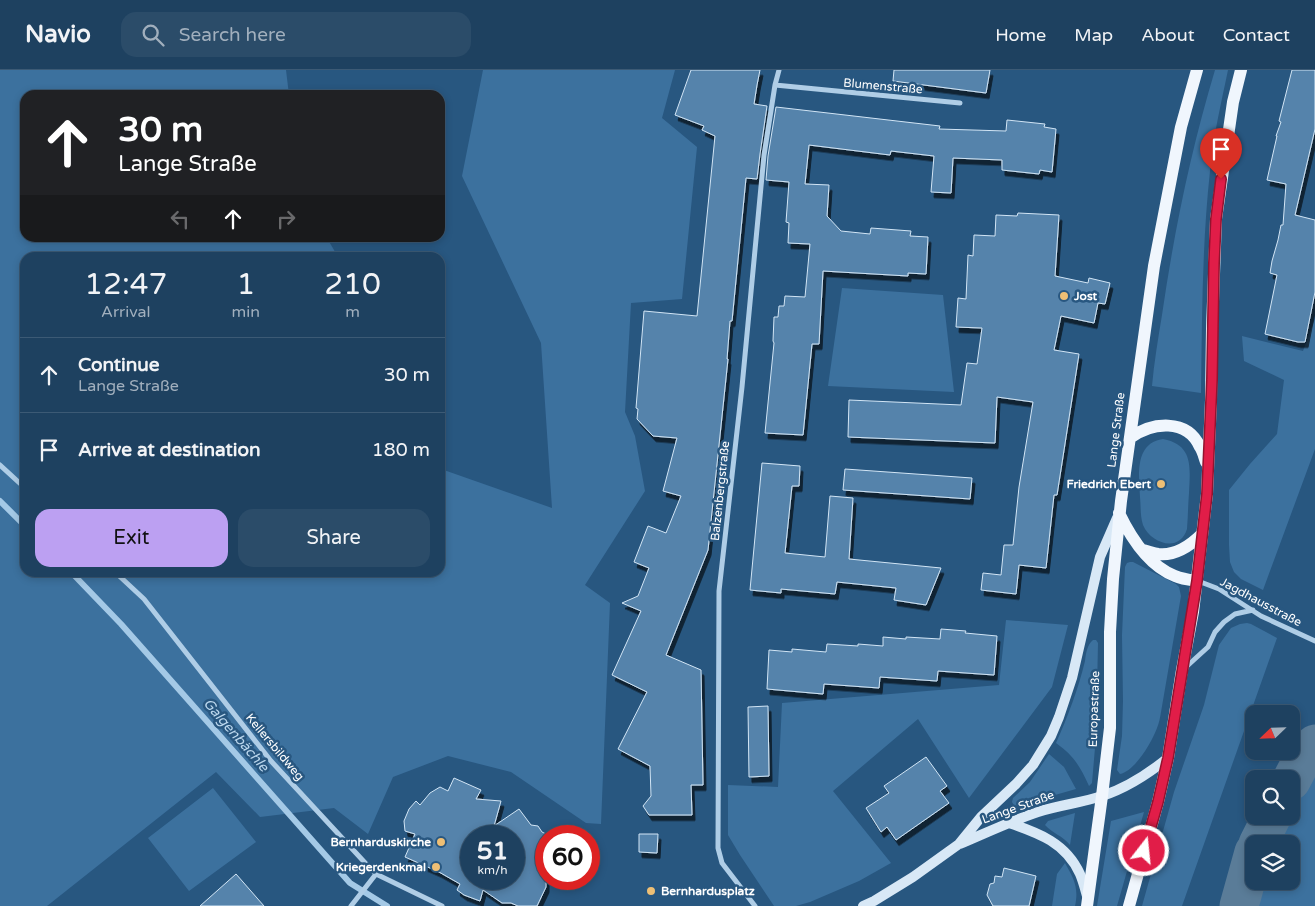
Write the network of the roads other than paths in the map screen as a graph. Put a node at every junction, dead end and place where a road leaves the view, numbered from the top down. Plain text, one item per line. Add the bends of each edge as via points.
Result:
1 (779, 70) edge
2 (1197, 70) edge
3 (1241, 70) edge
4 (776, 85) junction
5 (960, 103) dead end
6 (1130, 438) junction
7 (0, 465) edge
8 (1208, 469) junction
9 (20, 483) edge
10 (1119, 513) junction
11 (1202, 534) junction
12 (1142, 550) junction
13 (120, 577) edge
14 (1197, 581) junction
15 (1253, 610) junction
16 (1315, 641) edge
17 (1182, 670) junction
18 (1168, 758) junction
19 (1102, 796) junction
20 (1010, 823) junction
21 (959, 844) junction
22 (376, 874) junction
23 (1087, 903) edge
24 (351, 906) edge
25 (442, 906) edge
26 (754, 906) edge
27 (863, 906) edge
28 (1129, 906) edge

1 - 4 street, Balzenbergstraße
2 - 6 main road, Lange Straße via 1181,127 1154,266
3 - 8 main road via 1233,102 1216,219
4 - 5 street, Blumenstraße
4 - 26 street, Balzenbergstraße via 764,155 719,591 718,848 722,863
6 - 8 main road via 1147,428 1180,427 1200,445
6 - 10 main road, Lange Straße
7 - 9 street
8 - 11 main road
10 - 12 main road
10 - 19 main road, Europastraße via 1110,632 1110,728
10 - 21 street, Lange Straße via 1100,556 1072,678 1051,736 1033,765
11 - 12 main road via 1193,543 1172,552 1158,554
11 - 14 main road
12 - 14 main road via 1173,575
13 - 22 street, Kellersbildweg via 144,599 271,761
14 - 15 street, Jagdhausstraße
14 - 17 main road
15 - 16 street, Jagdhausstraße
15 - 17 street via 1235,614 1224,622 1208,647
17 - 18 main road
18 - 19 street, Lange Straße via 1133,783
18 - 28 main road
19 - 20 street, Lange Straße
19 - 23 main road, Europastraße
20 - 21 street, Lange Straße
20 - 23 street via 1058,844 1080,873
21 - 27 street, Lange Straße via 913,877
22 - 24 street
22 - 25 street, Kellersbildweg

